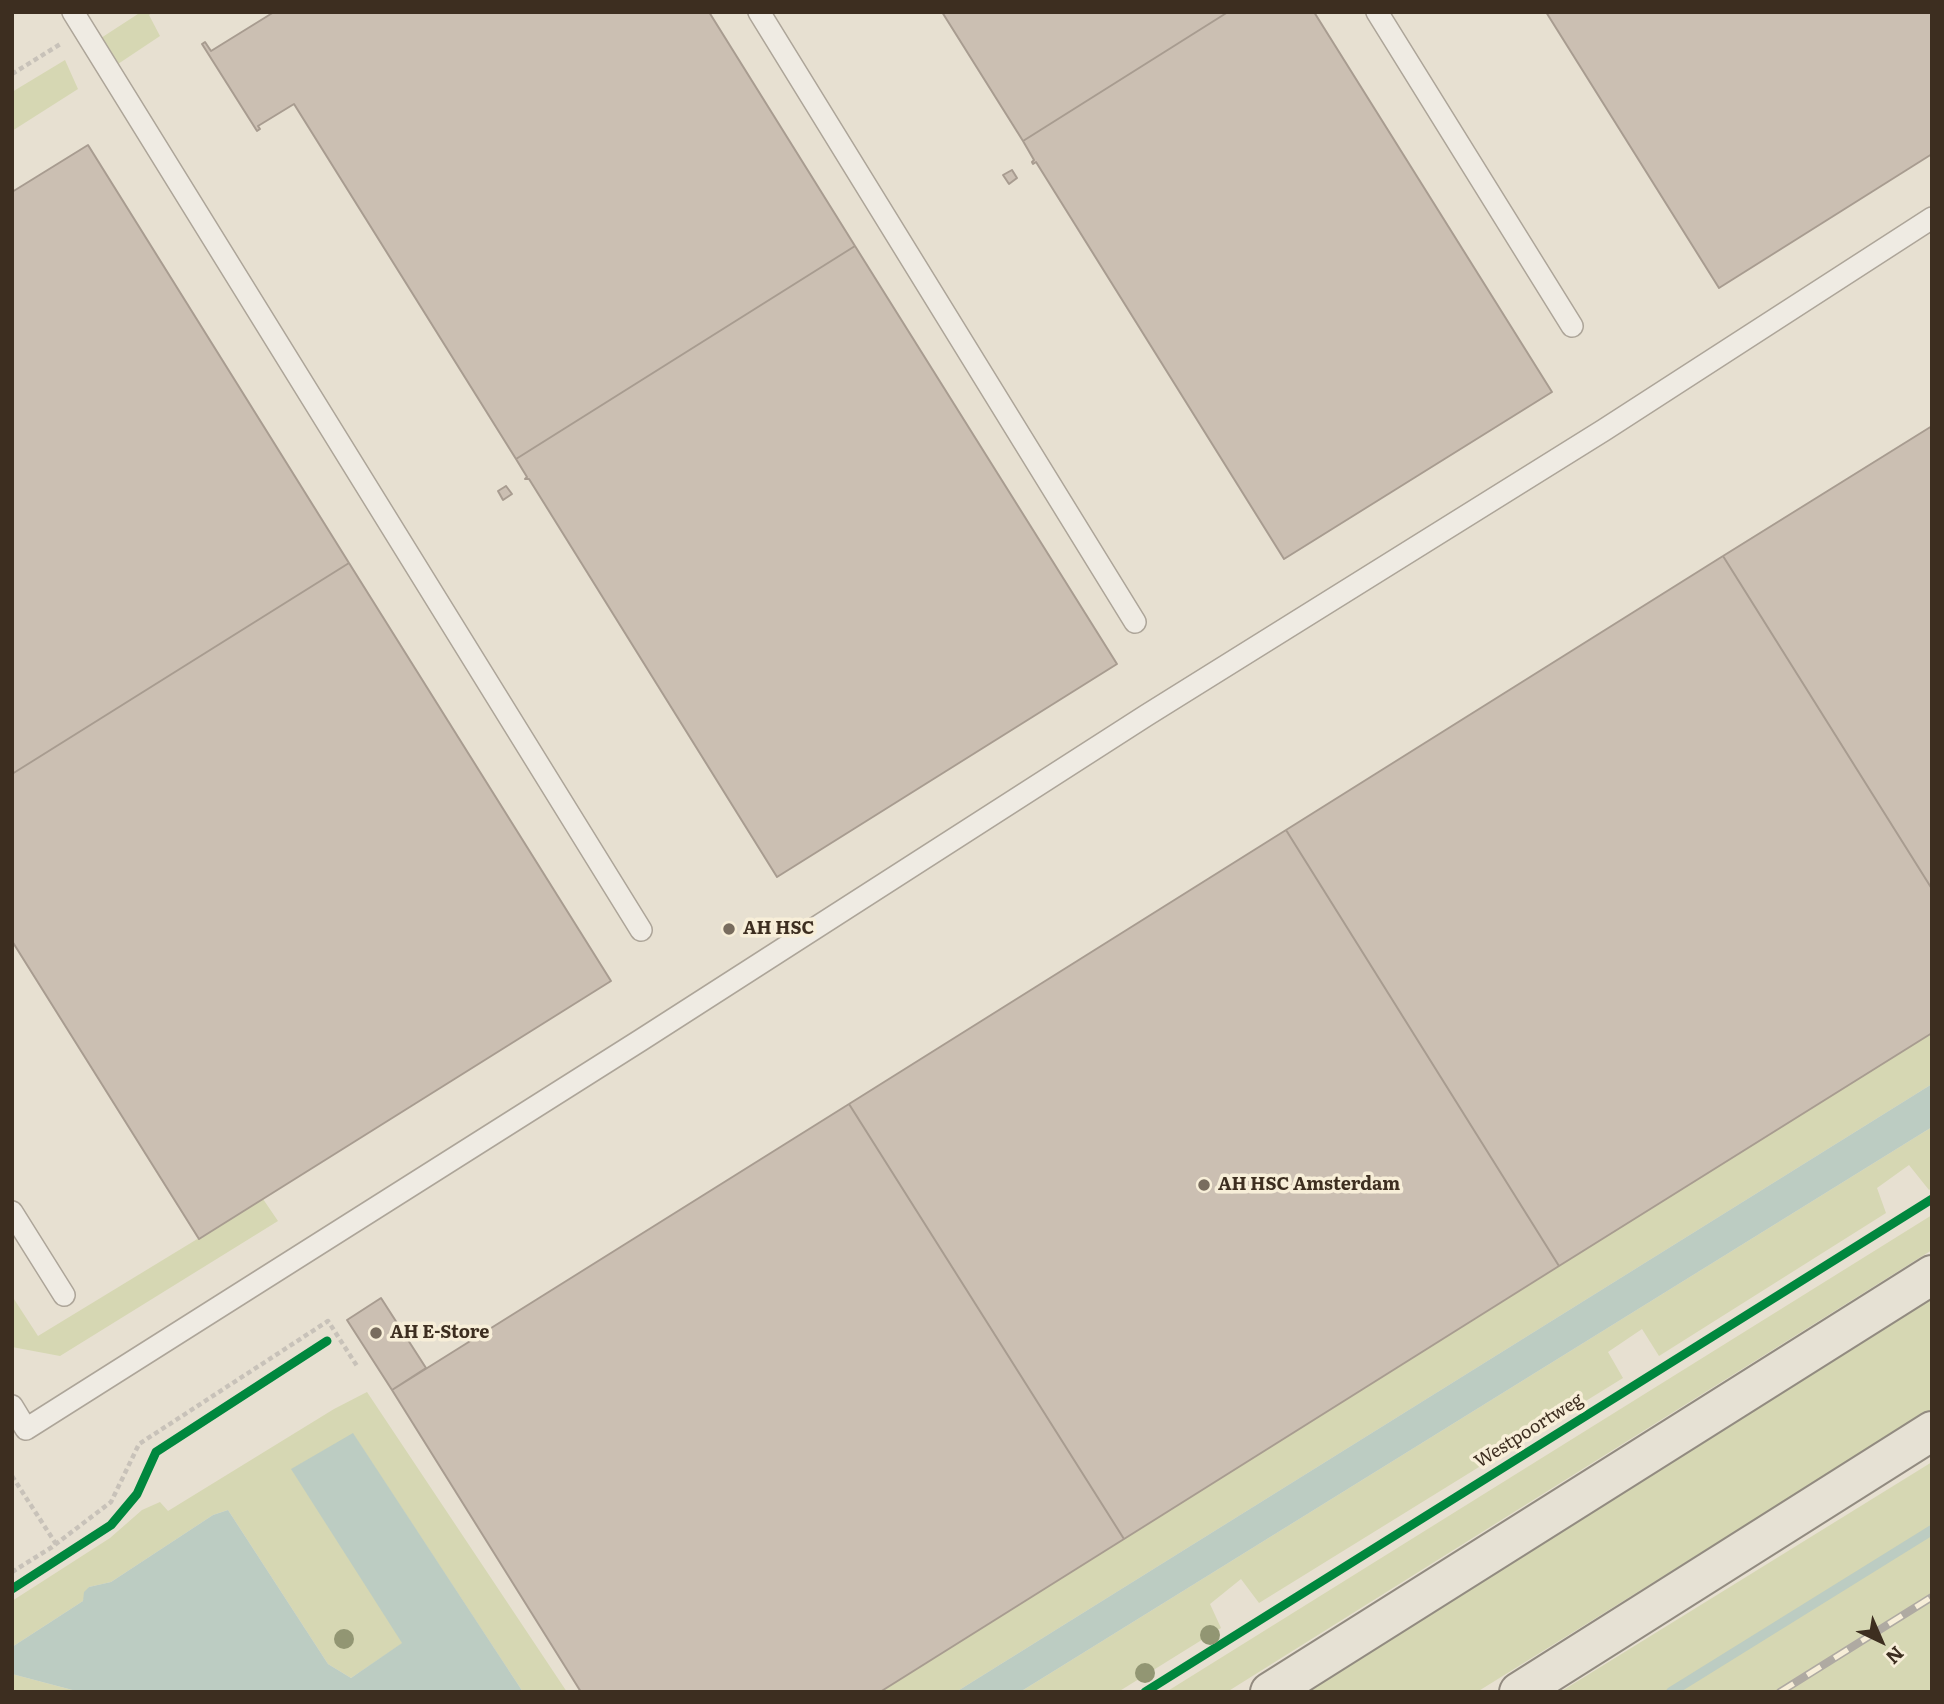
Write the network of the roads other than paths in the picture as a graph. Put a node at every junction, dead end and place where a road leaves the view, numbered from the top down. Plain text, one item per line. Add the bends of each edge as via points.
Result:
1 (73, 12) edge
2 (760, 12) edge
3 (1377, 12) edge
4 (1932, 218) edge
5 (1572, 326) dead end
6 (1135, 622) dead end
7 (641, 930) dead end
8 (12, 1212) edge
9 (1932, 1275) edge
10 (64, 1295) dead end
11 (12, 1406) edge
12 (1932, 1431) edge
13 (1270, 1692) edge
14 (1519, 1692) edge

1 - 7 lane
2 - 6 lane
3 - 5 lane
4 - 11 lane via 26,1429
8 - 10 lane
9 - 13 main road
12 - 14 main road

